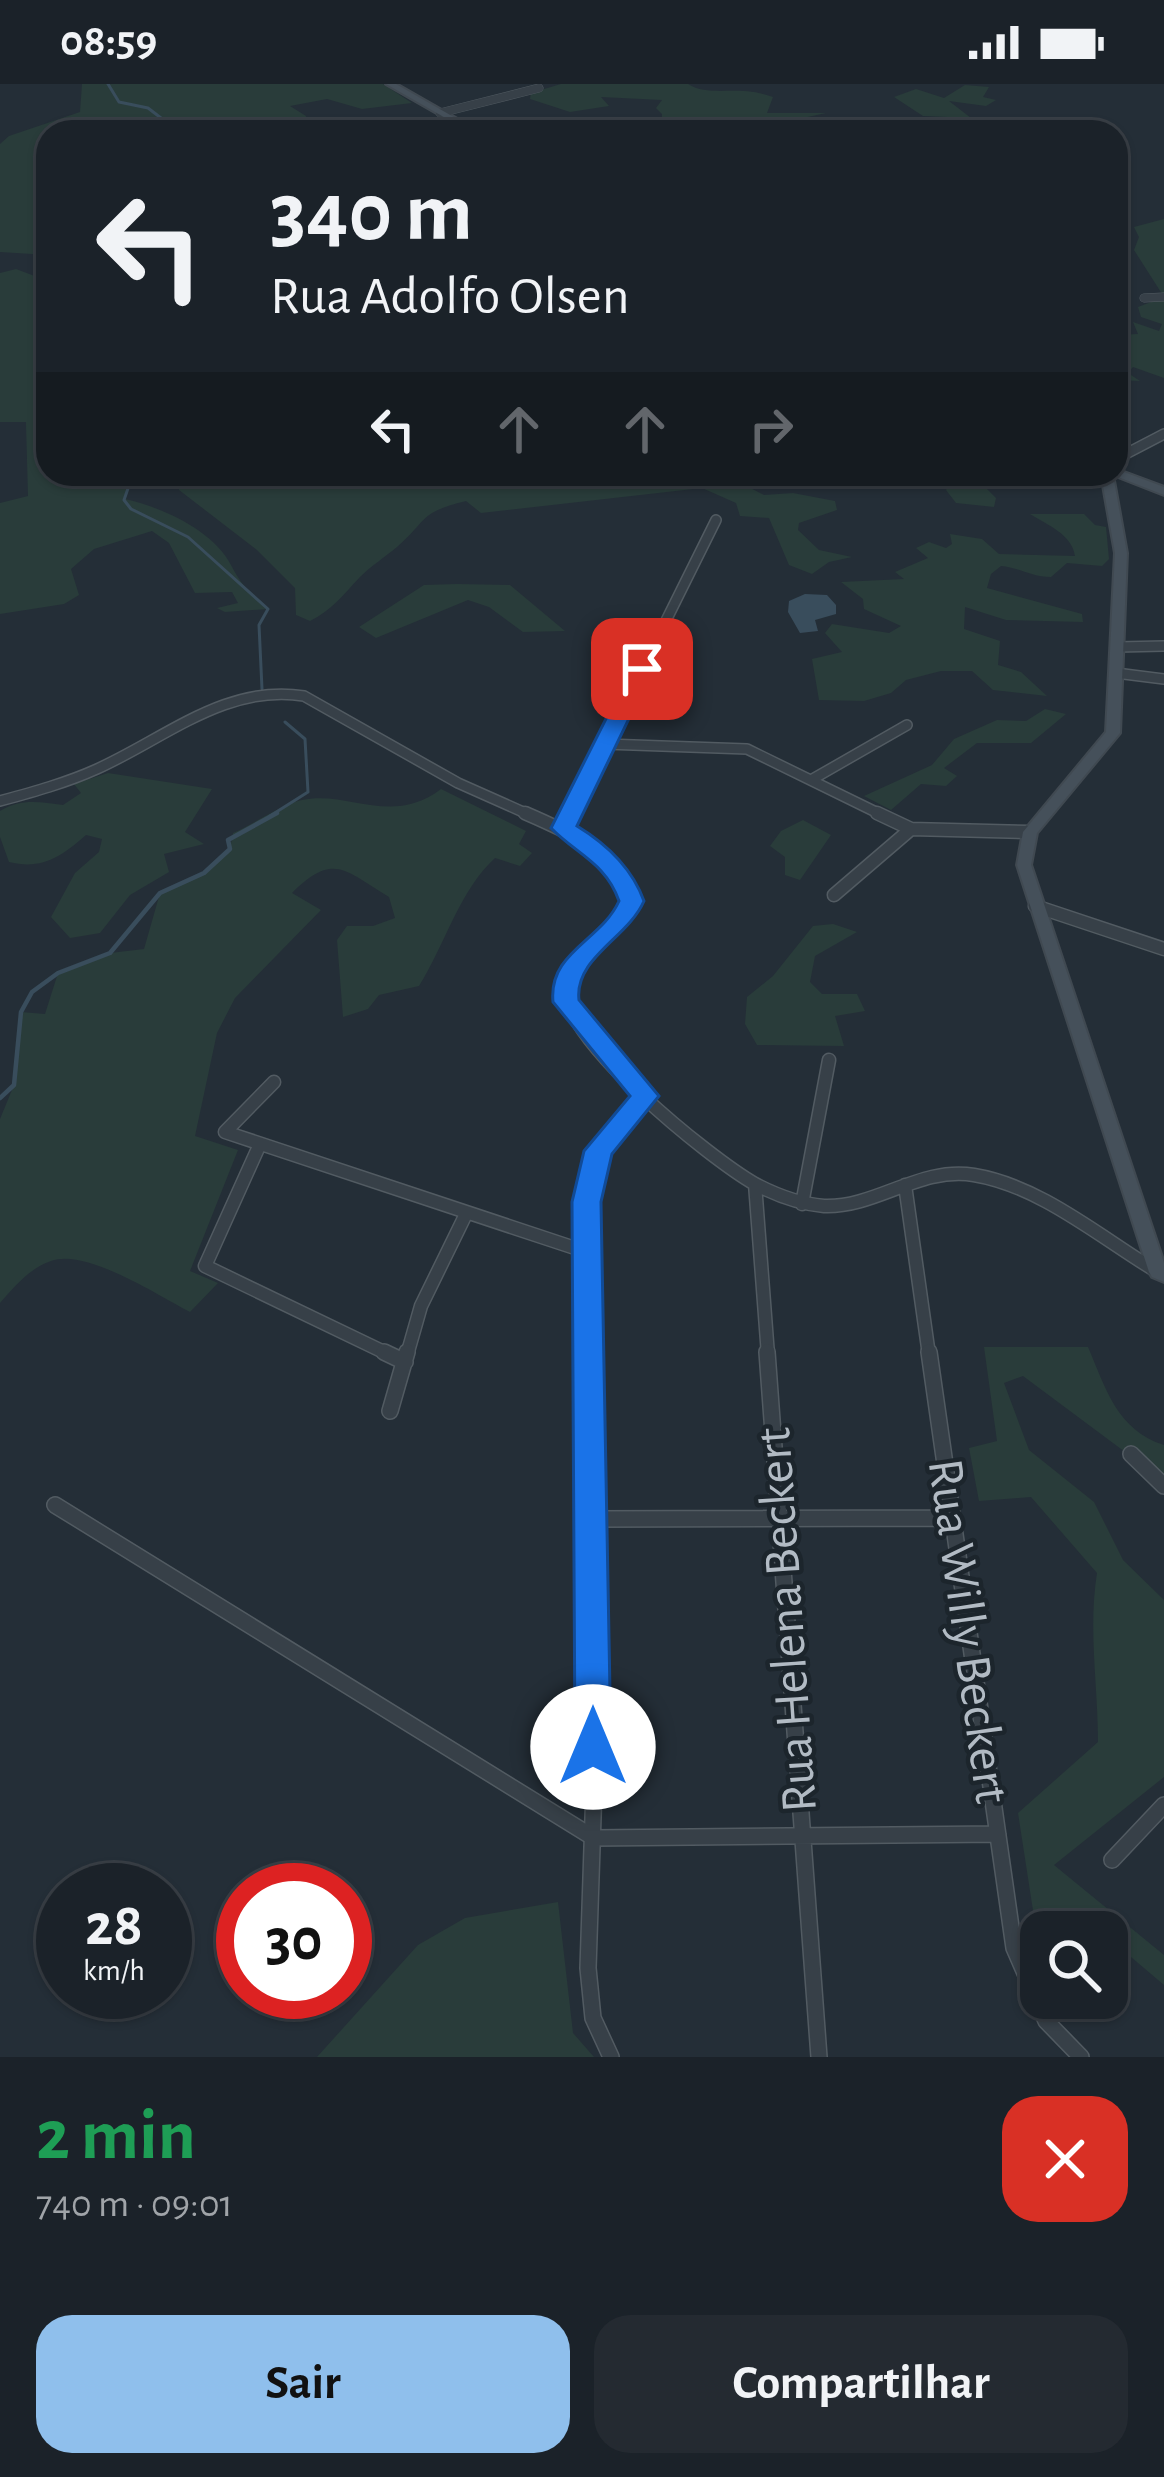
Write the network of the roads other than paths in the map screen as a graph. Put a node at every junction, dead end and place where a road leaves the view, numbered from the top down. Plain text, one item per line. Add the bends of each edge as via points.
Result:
1 (390, 84) edge
2 (539, 88) dead end
3 (440, 113) junction
4 (453, 120) edge
5 (1164, 297) edge
6 (1144, 298) dead end
7 (1164, 434) edge
8 (1128, 453) edge
9 (1128, 477) edge
10 (1109, 486) edge
11 (1164, 491) edge
12 (716, 520) dead end
13 (1164, 646) edge
14 (1118, 647) junction
15 (1117, 674) junction
16 (1164, 679) edge
17 (908, 725) dead end
18 (605, 744) junction
19 (811, 780) junction
20 (0, 801) edge
21 (563, 828) junction
22 (911, 829) junction
23 (1030, 832) junction
24 (834, 896) dead end
25 (1034, 906) junction
26 (1164, 949) edge
27 (829, 1060) dead end
28 (274, 1082) dead end
29 (645, 1096) junction
30 (260, 1144) junction
31 (755, 1184) junction
32 (905, 1185) junction
33 (802, 1204) junction
34 (466, 1214) junction
35 (587, 1252) junction
36 (1161, 1274) edge
37 (405, 1362) junction
38 (390, 1411) dead end
39 (1131, 1454) dead end
40 (1164, 1486) edge
41 (55, 1504) dead end
42 (951, 1518) junction
43 (592, 1519) junction
44 (780, 1519) junction
45 (1164, 1805) edge
46 (998, 1834) junction
47 (803, 1835) junction
48 (594, 1838) junction
49 (1112, 1860) dead end
50 (611, 2057) edge
51 (819, 2057) edge
52 (1081, 2057) edge

1 - 3 main road
2 - 3 street
3 - 4 main road
5 - 6 street
7 - 8 street
9 - 11 main road
10 - 14 main road via 1120,536
12 - 18 street
13 - 14 street
14 - 15 main road
15 - 16 street
15 - 23 main road via 1109,741
17 - 19 street
18 - 19 street via 747,749
18 - 21 street
19 - 22 street
20 - 21 street via 98,768 237,701 288,692 478,793
21 - 29 street via 593,846 632,901 571,968 566,1002
22 - 23 street
22 - 24 street
23 - 25 main road via 1024,865
25 - 26 street
25 - 36 main road
27 - 33 street
28 - 30 street via 225,1132
29 - 31 street via 697,1147
29 - 35 street via 592,1166
30 - 34 street
30 - 37 street via 205,1266
31 - 33 street
31 - 44 street, Rua Helena Beckert
32 - 33 street via 833,1205
32 - 36 street via 946,1174 987,1177
32 - 42 street, Rua Willy Beckert
34 - 35 street
34 - 37 street via 421,1306
35 - 43 street
37 - 38 street
39 - 40 street
41 - 48 street
42 - 44 street
42 - 46 street, Rua Willy Beckert
43 - 44 street
43 - 48 street
44 - 47 street, Rua Helena Beckert
45 - 49 street
46 - 47 street
46 - 52 street, Rua Willy Beckert via 1021,1970 1046,2020
47 - 48 street
47 - 51 street, Rua Helena Beckert
48 - 50 street via 590,2017

